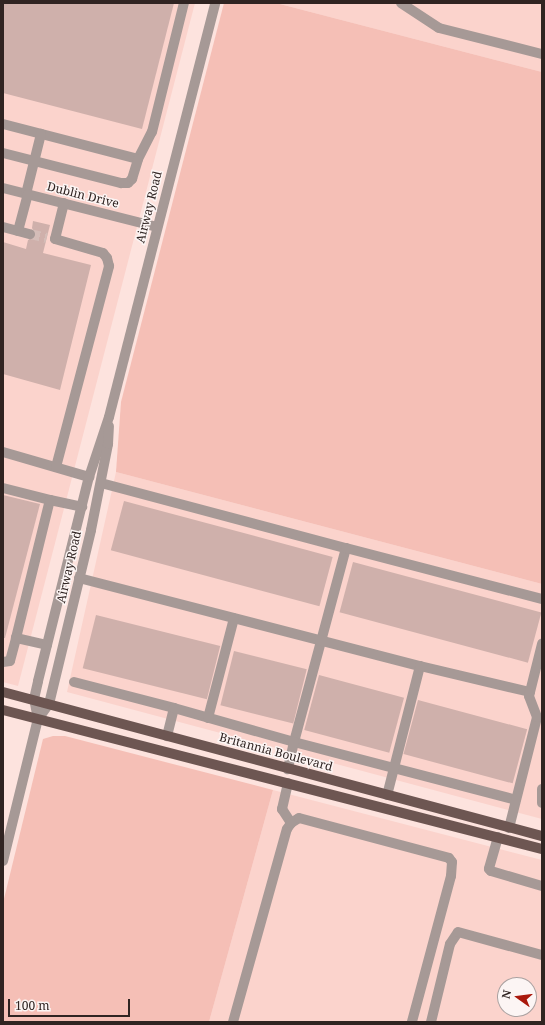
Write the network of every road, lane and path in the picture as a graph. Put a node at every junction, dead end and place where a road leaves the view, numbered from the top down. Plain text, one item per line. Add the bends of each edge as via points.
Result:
1 (184, 3) edge
2 (215, 3) edge
3 (401, 3) edge
4 (542, 54) edge
5 (3, 124) edge
6 (41, 134) junction
7 (3, 153) edge
8 (138, 160) junction
9 (34, 161) junction
10 (3, 188) edge
11 (27, 194) junction
12 (64, 203) junction
13 (3, 227) edge
14 (157, 227) junction
15 (18, 231) junction
16 (30, 234) tunnel mouth
17 (109, 417) junction
18 (3, 452) edge
19 (56, 467) junction
20 (89, 477) junction
21 (101, 483) junction
22 (3, 488) edge
23 (50, 500) junction
24 (82, 507) junction
25 (346, 548) junction
26 (79, 578) junction
27 (542, 599) edge
28 (234, 618) junction
29 (16, 638) junction
30 (322, 640) junction
31 (542, 644) edge
32 (47, 645) junction
33 (3, 662) edge
34 (420, 666) junction
35 (74, 682) dead end
36 (3, 692) edge
37 (530, 692) junction
38 (34, 699) junction
39 (49, 704) junction
40 (174, 708) junction
41 (3, 710) edge
42 (38, 718) junction
43 (208, 718) junction
44 (167, 736) junction
45 (294, 742) junction
46 (288, 768) junction
47 (394, 768) junction
48 (288, 783) junction
49 (542, 789) edge
50 (386, 795) junction
51 (516, 800) junction
52 (542, 803) edge
53 (291, 823) junction
54 (509, 828) junction
55 (542, 836) edge
56 (498, 838) junction
57 (542, 849) edge
58 (4, 856) edge
59 (542, 886) edge
60 (542, 955) edge
61 (233, 1022) edge
62 (412, 1022) edge
63 (432, 1022) edge

1 - 8 street via 152,132
2 - 14 street, Airway Road
3 - 4 street via 439,28
5 - 6 street
6 - 8 street
6 - 9 street
7 - 9 street
8 - 9 street via 132,179 128,183
9 - 11 street
10 - 11 street, Dublin Drive
11 - 12 street, Dublin Drive
11 - 15 street
12 - 14 street, Dublin Drive
12 - 19 street via 51,239 103,253 109,266
13 - 15 street
14 - 17 street, Airway Road
15 - 16 street
17 - 20 street, Airway Road
17 - 21 street, Airway Road via 108,444
18 - 19 street
19 - 20 street
20 - 24 street, Airway Road
21 - 25 street
21 - 26 street, Airway Road
22 - 23 street
23 - 24 street
23 - 29 street
24 - 32 street, Airway Road
25 - 27 street
25 - 30 street
26 - 28 street
26 - 39 street, Airway Road
28 - 30 street
28 - 43 street
29 - 32 street
29 - 33 street via 10,661
30 - 34 street
30 - 45 street
31 - 37 street
32 - 38 street, Airway Road
34 - 37 street
34 - 47 street
35 - 40 street
36 - 38 main road, Britannia Boulevard
37 - 51 street via 529,701 537,717
38 - 39 main road, Britannia Boulevard
38 - 42 street, Airway Road
39 - 42 street, Airway Road
39 - 44 main road, Britannia Boulevard
40 - 43 street
40 - 44 street
41 - 42 main road
42 - 48 main road
42 - 58 street, Airway Road
43 - 45 street
44 - 46 main road, Britannia Boulevard
45 - 46 street
45 - 47 street
46 - 50 main road, Britannia Boulevard
47 - 50 street
47 - 51 street
48 - 53 street via 282,809
48 - 56 main road
49 - 52 street
50 - 54 main road, Britannia Boulevard
51 - 54 street
53 - 61 street via 287,829
53 - 62 street via 299,818 449,858 452,862 451,876
54 - 55 main road, Britannia Boulevard
56 - 57 main road
56 - 59 street via 489,869
60 - 63 street via 458,932 450,944

